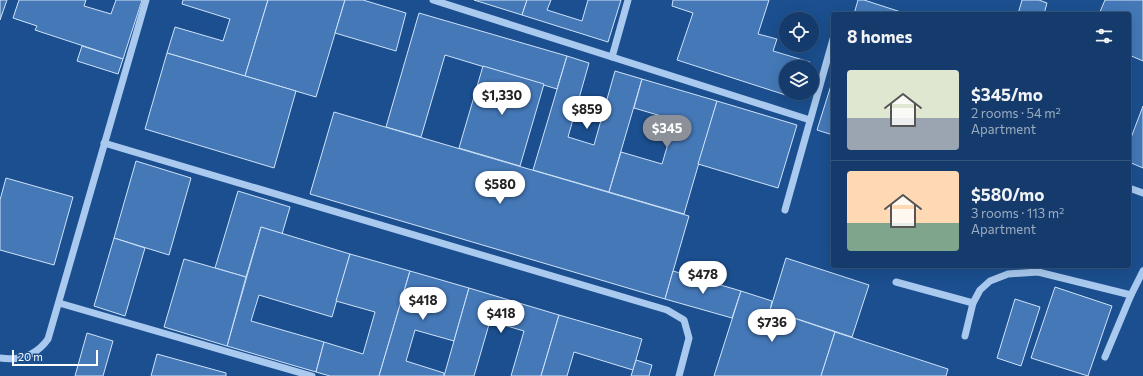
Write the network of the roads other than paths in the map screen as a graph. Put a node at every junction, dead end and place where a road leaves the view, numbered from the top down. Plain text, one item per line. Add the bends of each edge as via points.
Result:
1 (146, 0) edge
2 (433, 0) edge
3 (628, 0) edge
4 (831, 46) edge
5 (612, 57) junction
6 (810, 120) junction
7 (104, 143) junction
8 (1131, 189) edge
9 (1143, 193) edge
10 (785, 210) dead end
11 (1143, 271) edge
12 (896, 282) dead end
13 (1131, 295) junction
14 (59, 303) junction
15 (973, 303) junction
16 (965, 336) dead end
17 (1105, 357) dead end
18 (0, 358) edge
19 (312, 376) edge
20 (679, 376) edge

1 - 7 street
2 - 5 street
3 - 5 street
4 - 6 street
5 - 6 street
6 - 10 street
7 - 14 street
7 - 20 street via 667,310 684,320 689,338
8 - 9 street
11 - 13 street
12 - 15 street
13 - 15 street via 1038,272 1026,272 1008,274 990,281 980,290
13 - 17 street
14 - 18 street via 48,339 41,348 20,358
14 - 19 street
15 - 16 street

